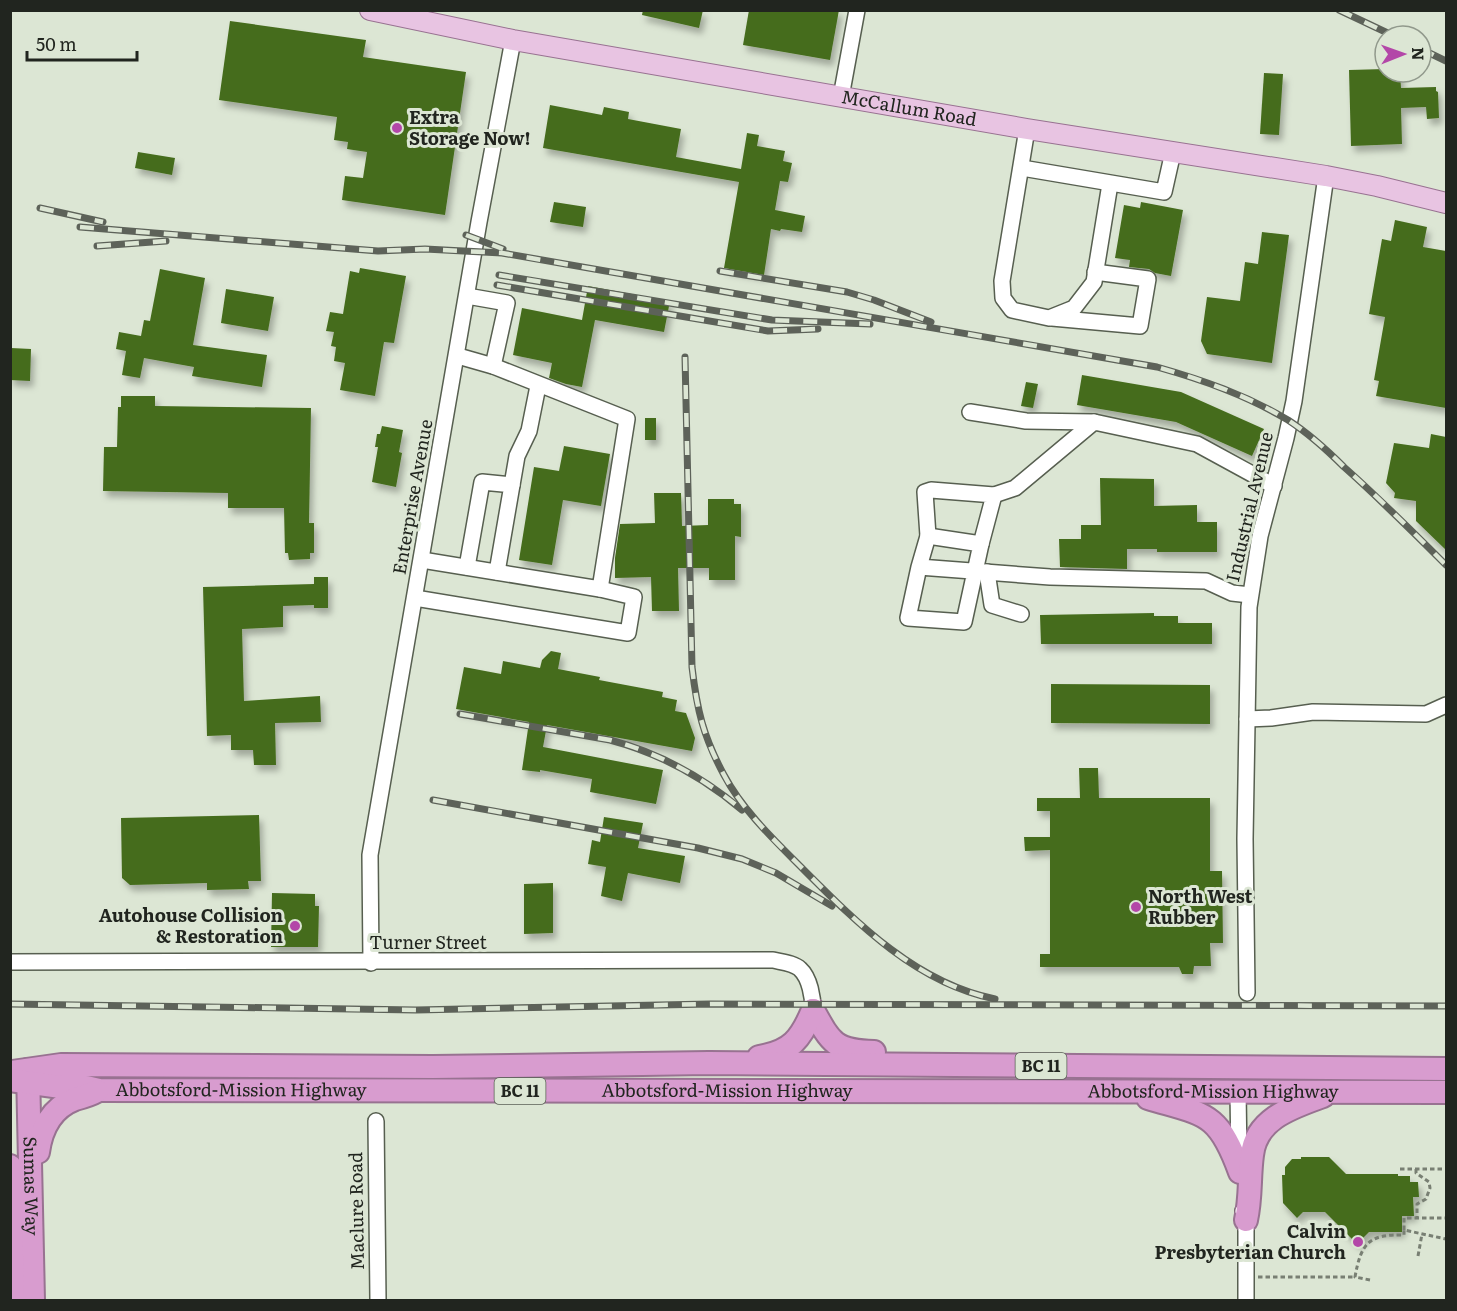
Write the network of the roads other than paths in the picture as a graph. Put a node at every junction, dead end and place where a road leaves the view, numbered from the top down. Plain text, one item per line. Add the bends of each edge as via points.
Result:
1 (370, 10) edge
2 (856, 10) edge
3 (440, 17) edge
4 (513, 40) junction
5 (841, 97) junction
6 (1027, 129) junction
7 (1173, 152) junction
8 (1022, 168) junction
9 (1326, 176) junction
10 (1110, 184) junction
11 (1446, 203) edge
12 (1095, 272) junction
13 (467, 296) junction
14 (1049, 318) junction
15 (458, 356) junction
16 (493, 366) junction
17 (538, 386) junction
18 (970, 412) dead end
19 (1094, 422) junction
20 (512, 485) junction
21 (1274, 486) junction
22 (994, 495) junction
23 (927, 536) junction
24 (981, 544) junction
25 (422, 560) junction
26 (467, 567) junction
27 (919, 567) junction
28 (497, 572) junction
29 (981, 572) junction
30 (600, 589) junction
31 (1250, 595) junction
32 (416, 598) junction
33 (1021, 614) dead end
34 (1446, 705) edge
35 (1247, 719) junction
36 (10, 962) edge
37 (371, 963) junction
38 (1247, 993) dead end
39 (813, 1010) junction
40 (709, 1063) junction
41 (1134, 1067) junction
42 (1269, 1068) junction
43 (1446, 1069) edge
44 (19, 1076) edge
45 (99, 1090) junction
46 (1126, 1091) junction
47 (1238, 1091) junction
48 (1336, 1091) junction
49 (1446, 1092) edge
50 (376, 1121) dead end
51 (10, 1166) edge
52 (1240, 1172) junction
53 (1246, 1220) junction
54 (20, 1285) edge
55 (378, 1300) edge
56 (1246, 1300) edge

1 - 3 main road, McCallum Road
2 - 5 street
3 - 4 main road, McCallum Road
4 - 5 main road, McCallum Road
4 - 13 street, Enterprise Avenue
5 - 6 main road, McCallum Road
6 - 7 main road, McCallum Road
6 - 8 street
7 - 9 main road, McCallum Road
7 - 10 street via 1164,192
8 - 10 street
8 - 14 street via 1002,281 1003,298 1012,310
9 - 11 main road, McCallum Road
9 - 21 street, Industrial Avenue via 1294,401
10 - 12 street
12 - 14 street via 1094,282 1074,308
12 - 14 street via 1148,279 1140,326
13 - 15 street, Enterprise Avenue
13 - 16 street via 507,303
15 - 16 street
15 - 25 street, Enterprise Avenue
16 - 17 street
17 - 20 street
17 - 30 street via 627,419
18 - 19 street via 1026,422
19 - 21 street via 1197,444
19 - 22 street via 1015,488
20 - 26 street via 482,482
20 - 28 street
21 - 31 street, Industrial Avenue
22 - 23 street via 925,492
22 - 24 street
23 - 24 street
23 - 27 street
24 - 29 street
25 - 26 street
25 - 32 street, Enterprise Avenue
26 - 28 street
27 - 29 street
27 - 29 street via 908,618 964,622
28 - 30 street
29 - 31 street via 1050,578 1206,581 1232,593
29 - 33 street via 992,605
30 - 32 street via 634,597 628,633
31 - 35 street, Industrial Avenue
32 - 37 street, Enterprise Avenue via 370,855
34 - 35 street via 1426,714 1313,712
35 - 38 street, Industrial Avenue
36 - 37 street, Turner Street
37 - 39 street, Turner Street via 773,960 800,969 808,983
39 - 40 highway via 796,1041 781,1053
39 - 41 highway via 837,1046 849,1050 1066,1053 1106,1056
40 - 41 highway, Abbotsford-Mission Highway / BC 11
40 - 44 highway, Abbotsford-Mission Highway / BC 11 via 433,1067 61,1065
41 - 42 highway, Abbotsford-Mission Highway / BC 11
42 - 43 highway, Abbotsford-Mission Highway / BC 11
42 - 47 highway via 1252,1075
44 - 45 highway, Abbotsford-Mission Highway / BC 11 via 61,1087
44 - 54 highway, Sumas Way
45 - 46 highway, Abbotsford-Mission Highway / BC 11
45 - 54 highway via 62,1107 44,1126 38,1151 38,1249
46 - 47 highway, Abbotsford-Mission Highway / BC 11
46 - 52 highway via 1210,1119 1227,1142
47 - 48 highway, Abbotsford-Mission Highway / BC 11
47 - 52 street
48 - 49 highway, Abbotsford-Mission Highway / BC 11
48 - 53 highway via 1270,1119 1252,1153
50 - 55 street, Maclure Road
51 - 54 highway, Sumas Way
52 - 53 street
53 - 56 street

